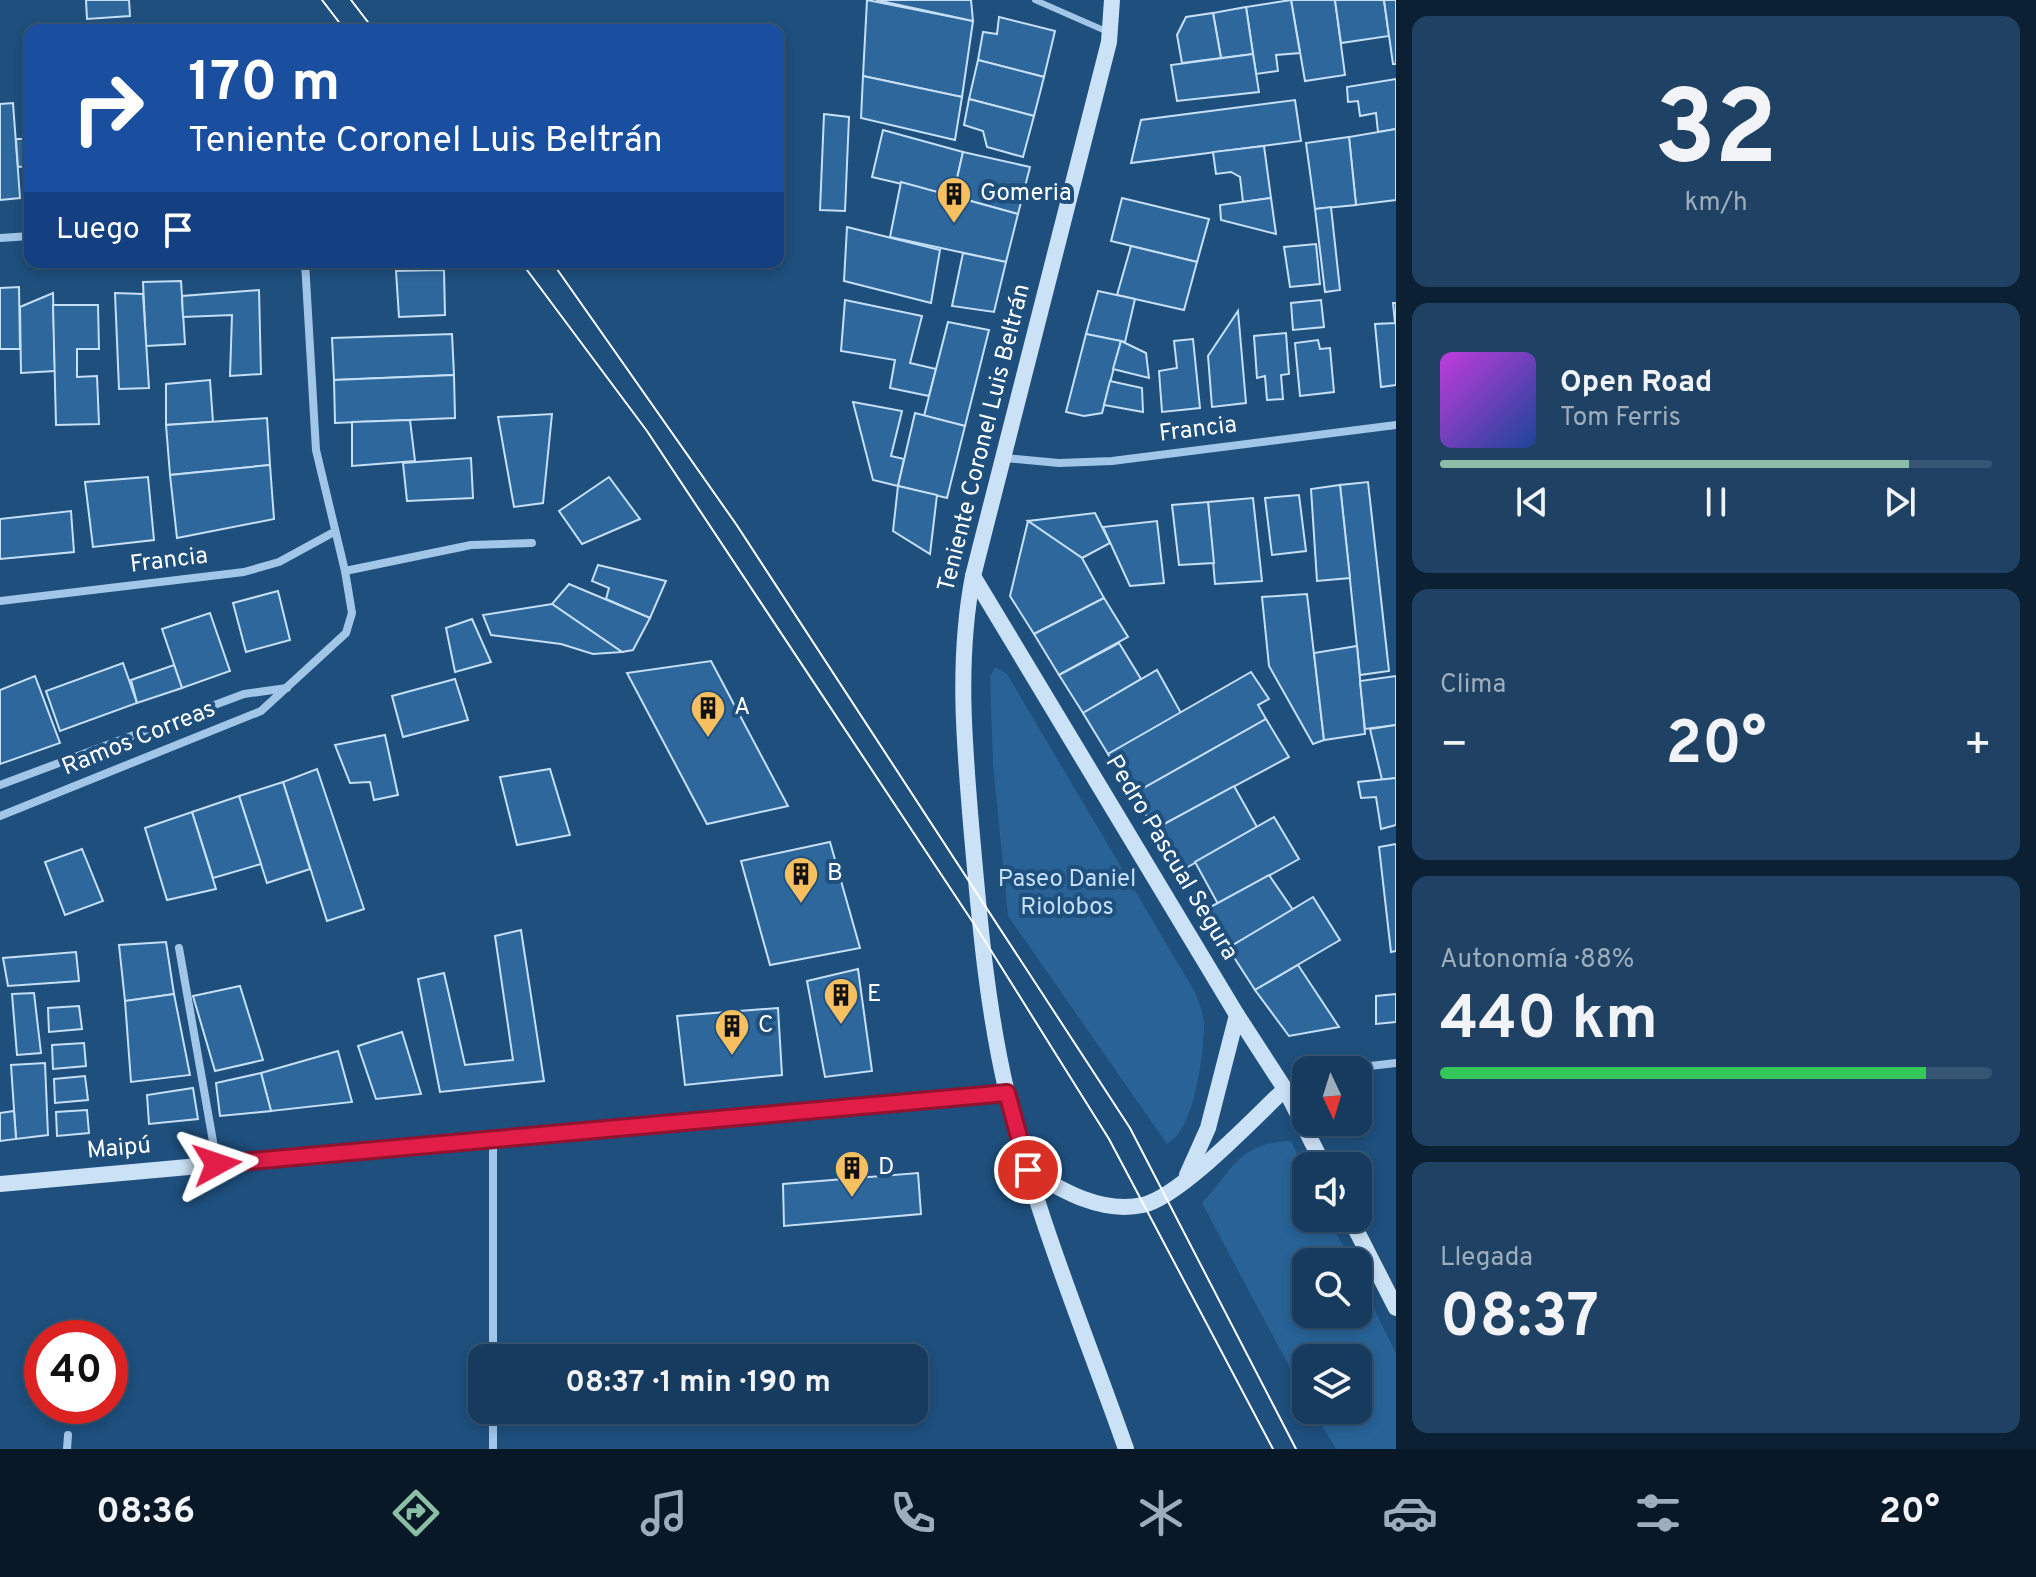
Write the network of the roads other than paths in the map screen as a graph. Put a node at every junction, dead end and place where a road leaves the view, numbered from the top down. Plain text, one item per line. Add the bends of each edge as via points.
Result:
1 (1035, 0) edge
2 (1112, 0) edge
3 (1111, 33) junction
4 (24, 236) edge
5 (0, 238) edge
6 (305, 268) edge
7 (1396, 425) edge
8 (1005, 458) junction
9 (334, 532) junction
10 (532, 543) dead end
11 (345, 571) junction
12 (973, 576) junction
13 (0, 601) edge
14 (288, 688) junction
15 (0, 785) edge
16 (0, 816) edge
17 (179, 948) dead end
18 (1237, 1015) junction
19 (1396, 1063) edge
20 (1372, 1066) edge
21 (1292, 1086) edge
22 (1285, 1089) junction
23 (1007, 1093) junction
24 (493, 1139) junction
25 (1317, 1152) edge
26 (217, 1164) junction
27 (1028, 1170) junction
28 (1185, 1179) junction
29 (0, 1184) edge
30 (1357, 1232) edge
31 (1396, 1308) edge
32 (493, 1344) edge
33 (493, 1424) edge
34 (68, 1435) dead end
35 (67, 1449) edge
36 (493, 1449) edge
37 (1126, 1449) edge

1 - 3 lane
2 - 3 main road, Teniente Coronel Luis Beltrán
3 - 8 main road, Teniente Coronel Luis Beltrán
4 - 5 street
6 - 9 street, Ramos Correas via 316,450
7 - 8 street, Francia via 1112,461
8 - 12 main road, Teniente Coronel Luis Beltrán
9 - 11 street, Ramos Correas
9 - 13 street, Francia via 279,562 244,572
10 - 11 street via 471,545
11 - 14 street, Ramos Correas via 352,613 346,633
12 - 18 main road, Pedro Pascual Segura
12 - 23 main road, Teniente Coronel Luis Beltrán via 964,653 966,760 985,974
14 - 15 street, Ramos Correas via 244,694
14 - 16 street, Ramos Correas via 261,711
17 - 26 street
18 - 22 main road, Pedro Pascual Segura
18 - 28 main road via 1208,1128
19 - 20 street
21 - 22 street
22 - 25 main road, Pedro Pascual Segura
22 - 28 main road
23 - 24 main road, Maipú
23 - 27 main road, Teniente Coronel Luis Beltrán
24 - 26 main road, Maipú
24 - 32 street
26 - 29 main road, Maipú
27 - 28 main road via 1082,1200 1113,1206 1144,1205
27 - 37 main road, Teniente Coronel Luis Beltrán
30 - 31 main road
33 - 36 street
34 - 35 street

